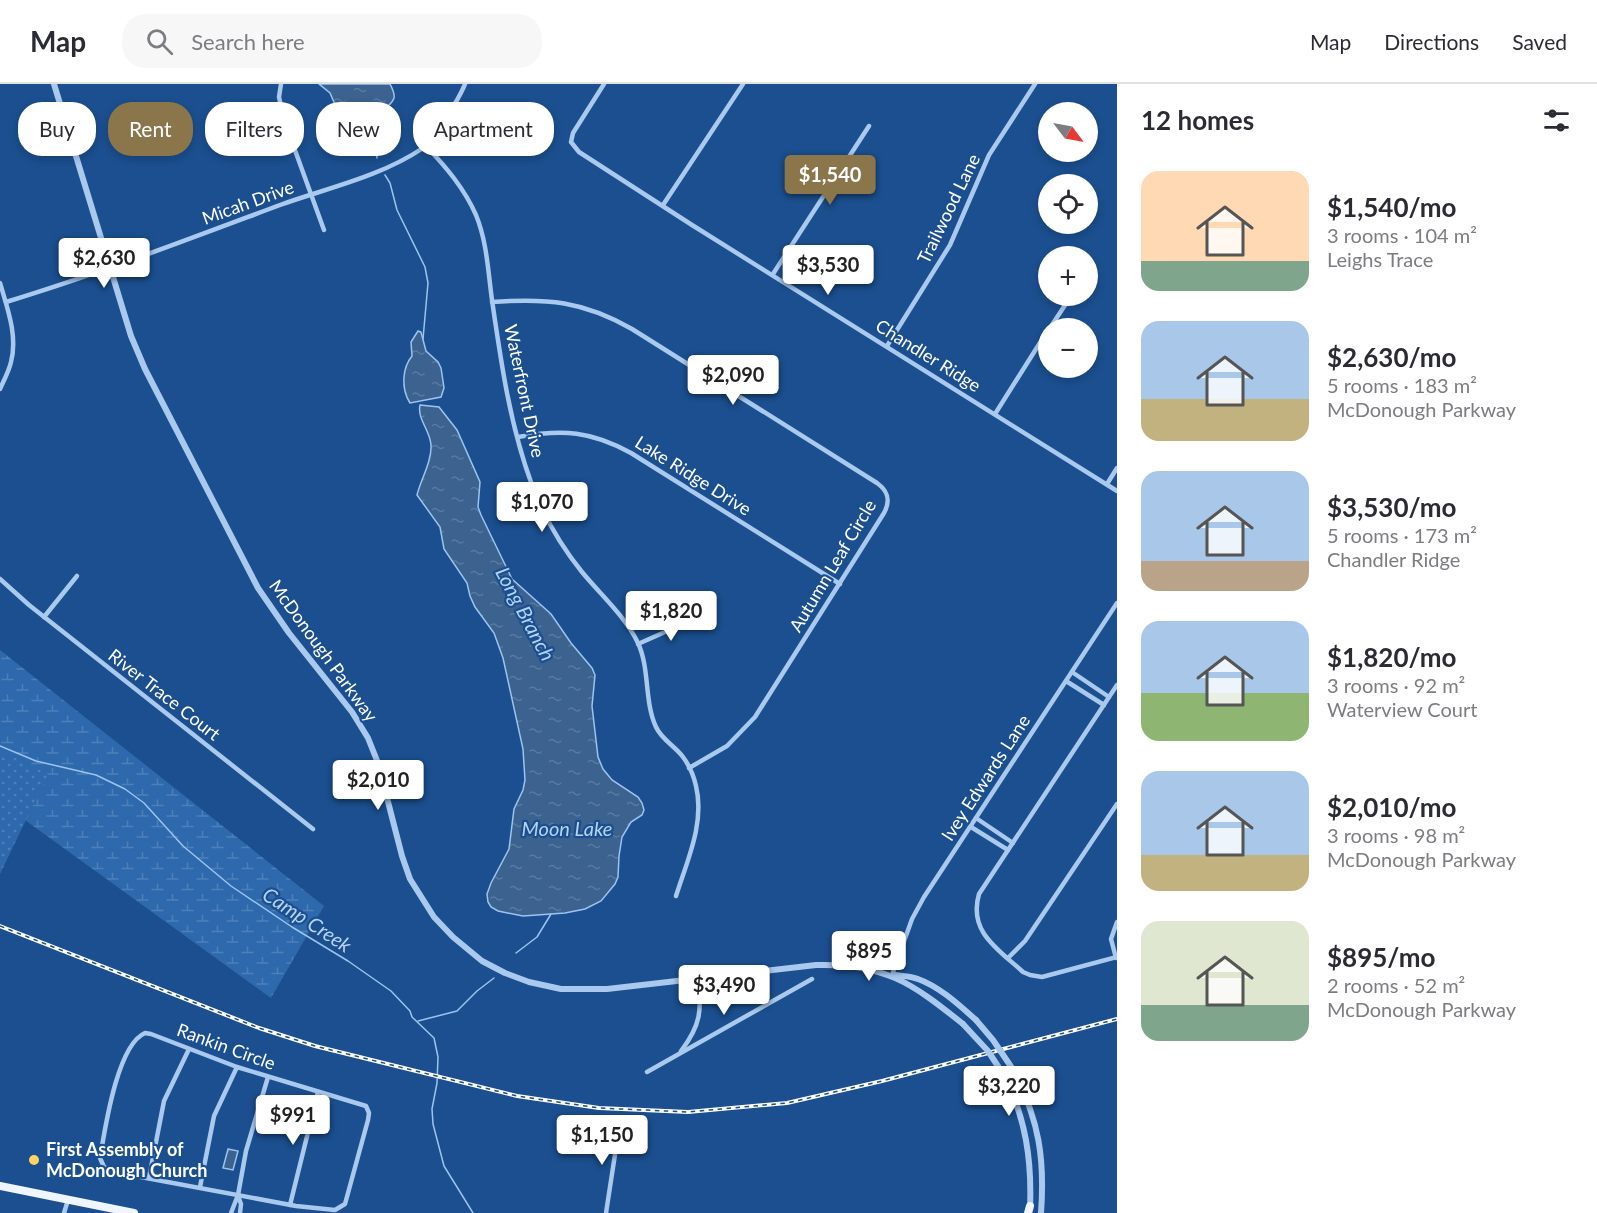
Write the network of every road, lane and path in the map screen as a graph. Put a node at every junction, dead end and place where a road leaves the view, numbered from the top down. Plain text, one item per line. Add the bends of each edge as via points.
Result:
1 (54, 84) edge
2 (281, 84) edge
3 (465, 84) edge
4 (604, 84) edge
5 (742, 84) edge
6 (1035, 84) edge
7 (456, 102) edge
8 (869, 126) dead end
9 (413, 154) edge
10 (435, 156) edge
11 (312, 195) junction
12 (663, 206) junction
13 (324, 230) dead end
14 (110, 267) junction
15 (773, 274) junction
16 (0, 283) edge
17 (6, 302) junction
18 (492, 302) junction
19 (887, 346) junction
20 (1038, 346) edge
21 (0, 389) edge
22 (995, 414) junction
23 (518, 437) junction
24 (1117, 468) edge
25 (1107, 484) junction
26 (1117, 491) edge
27 (77, 576) dead end
28 (0, 579) edge
29 (840, 584) junction
30 (1117, 603) edge
31 (44, 617) junction
32 (694, 619) dead end
33 (638, 644) junction
34 (1072, 672) junction
35 (1066, 681) junction
36 (1117, 685) edge
37 (1109, 697) junction
38 (1104, 705) junction
39 (689, 768) junction
40 (1117, 804) edge
41 (976, 818) junction
42 (971, 827) junction
43 (313, 829) dead end
44 (1013, 843) junction
45 (1008, 850) junction
46 (676, 896) dead end
47 (1117, 922) edge
48 (1008, 958) junction
49 (1117, 958) edge
50 (892, 975) junction
51 (698, 978) junction
52 (812, 979) dead end
53 (189, 1049) junction
54 (680, 1054) junction
55 (237, 1067) junction
56 (648, 1072) dead end
57 (268, 1077) junction
58 (318, 1092) junction
59 (620, 1122) dead end
60 (149, 1178) junction
61 (0, 1186) edge
62 (200, 1187) junction
63 (238, 1195) junction
64 (68, 1200) junction
65 (290, 1205) junction
66 (1029, 1211) edge
67 (64, 1213) edge
68 (134, 1213) edge
69 (231, 1213) edge
70 (240, 1213) edge
71 (606, 1213) edge
72 (1041, 1213) edge

1 - 14 street, McDonough Parkway
2 - 11 street via 280,106
3 - 7 street, Micah Drive
4 - 12 street, Chandler Ridge via 581,118 571,142 593,162
5 - 12 street
6 - 19 street, Trailwood Lane via 989,155 950,245
8 - 15 street
9 - 11 street, Micah Drive
10 - 18 street, Waterfront Drive via 454,176 476,216
11 - 13 street
11 - 14 street, Micah Drive
12 - 15 street, Chandler Ridge
14 - 17 street, Micah Drive
14 - 51 street, McDonough Parkway via 145,369 251,576 368,738 405,867 434,917 482,961 505,974 546,986 595,990
15 - 19 street, Chandler Ridge
16 - 17 street
17 - 21 street via 13,349
18 - 23 street, Waterfront Drive via 503,378
18 - 29 street, Autumn Leaf Circle via 545,300 613,319 880,485 888,497 887,508
19 - 22 street, Chandler Ridge
20 - 22 street
22 - 25 street, Chandler Ridge
23 - 29 street, Lake Ridge Drive via 570,432 608,441
23 - 33 street, Waterfront Drive via 532,485 553,530
24 - 25 street
25 - 26 street, Chandler Ridge
27 - 31 street
28 - 31 street, River Trace Court
29 - 39 street, Autumn Leaf Circle via 755,717 727,746
30 - 34 street, Ivey Edwards Lane
31 - 43 street, River Trace Court
32 - 33 street
33 - 39 street, Waterfront Drive via 652,718 657,730
34 - 35 street, Ivey Edwards Lane
34 - 37 street
35 - 38 street
35 - 41 street, Ivey Edwards Lane
36 - 37 street
37 - 38 street
38 - 44 street
39 - 46 street, Waterfront Drive via 699,806 697,827
40 - 48 street via 1025,941
41 - 42 street, Ivey Edwards Lane
41 - 44 street
42 - 45 street
42 - 50 street, Ivey Edwards Lane via 912,919
44 - 45 street
45 - 48 street via 979,894 976,913 985,936
47 - 49 street via 1111,939
48 - 49 street via 1026,974 1042,976
50 - 51 street, McDonough Parkway via 852,965 816,965
50 - 66 street, McDonough Parkway, bridge via 932,998 963,1024 1003,1074 1025,1131
50 - 72 street, bridge via 916,978 950,998 976,1020 1014,1071 1032,1111 1039,1139
51 - 54 street via 698,1022
52 - 54 street
53 - 55 street, Rankin Circle
53 - 60 street via 164,1101
53 - 60 street, Rankin Circle via 141,1034 115,1082 101,1162 110,1171
54 - 56 street
55 - 57 street, Rankin Circle
55 - 62 street via 214,1116
57 - 58 street, Rankin Circle
57 - 63 street via 246,1151
58 - 65 street
58 - 65 street, Rankin Circle via 364,1104 369,1111 368,1120 345,1204 335,1210
59 - 71 street
60 - 62 street, Rankin Circle
61 - 64 main road
62 - 63 street, Rankin Circle
63 - 65 street, Rankin Circle
63 - 69 street
63 - 70 street
64 - 67 street
64 - 68 main road

